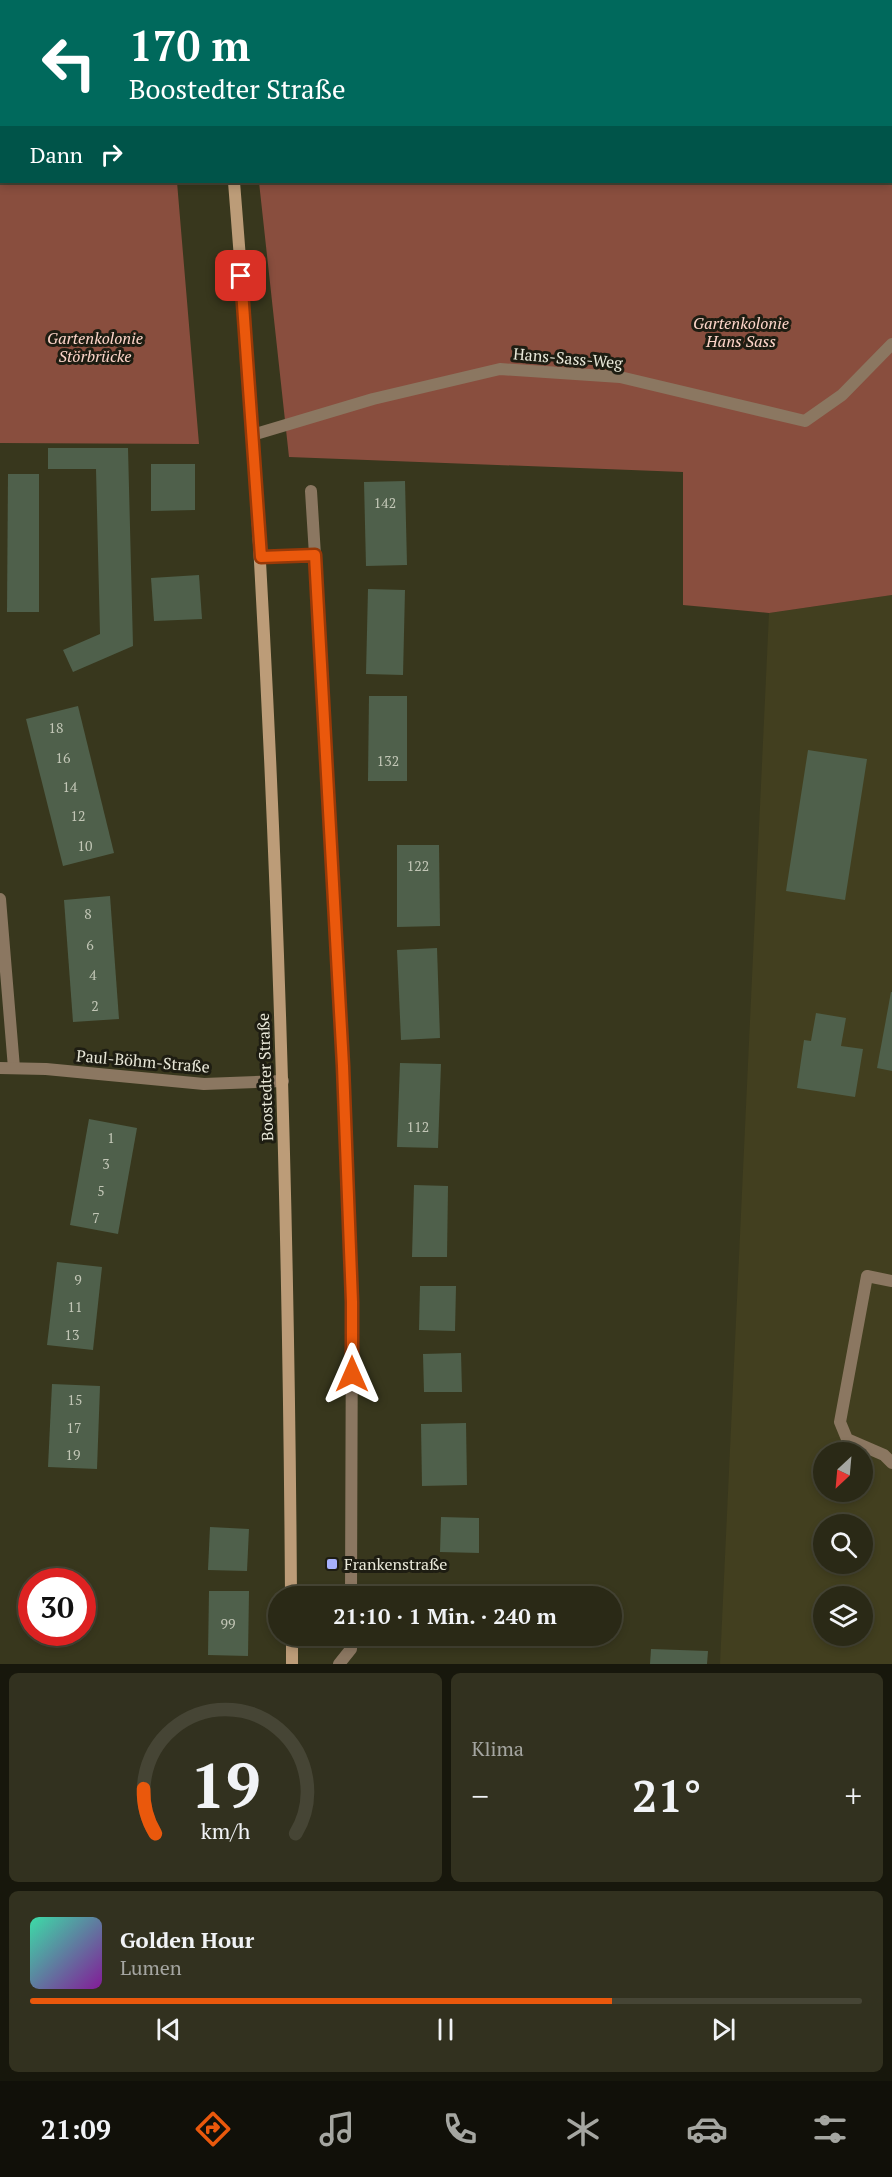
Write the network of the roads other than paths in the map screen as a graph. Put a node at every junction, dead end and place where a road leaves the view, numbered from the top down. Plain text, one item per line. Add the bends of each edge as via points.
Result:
1 (234, 183) edge
2 (892, 344) edge
3 (252, 435) junction
4 (311, 491) dead end
5 (315, 555) junction
6 (261, 557) junction
7 (0, 899) edge
8 (0, 1068) edge
9 (14, 1068) junction
10 (283, 1081) junction
11 (892, 1281) edge
12 (892, 1463) edge
13 (291, 1586) edge
14 (351, 1586) edge
15 (292, 1646) edge
16 (351, 1646) edge
17 (292, 1664) edge
18 (339, 1664) edge

1 - 3 street, Boostedter Straße
2 - 3 street, Hans-Sass-Weg via 842,395 805,421 620,377 500,369 373,399
3 - 6 street, Boostedter Straße
4 - 5 street
5 - 6 street
5 - 14 street via 352,1302
6 - 10 street, Boostedter Straße
7 - 9 street
8 - 9 street, Paul-Böhm-Straße
9 - 10 street, Paul-Böhm-Straße via 204,1084
10 - 13 street, Boostedter Straße
11 - 12 street via 867,1276 840,1422 847,1439 884,1455
15 - 17 street
16 - 18 street

